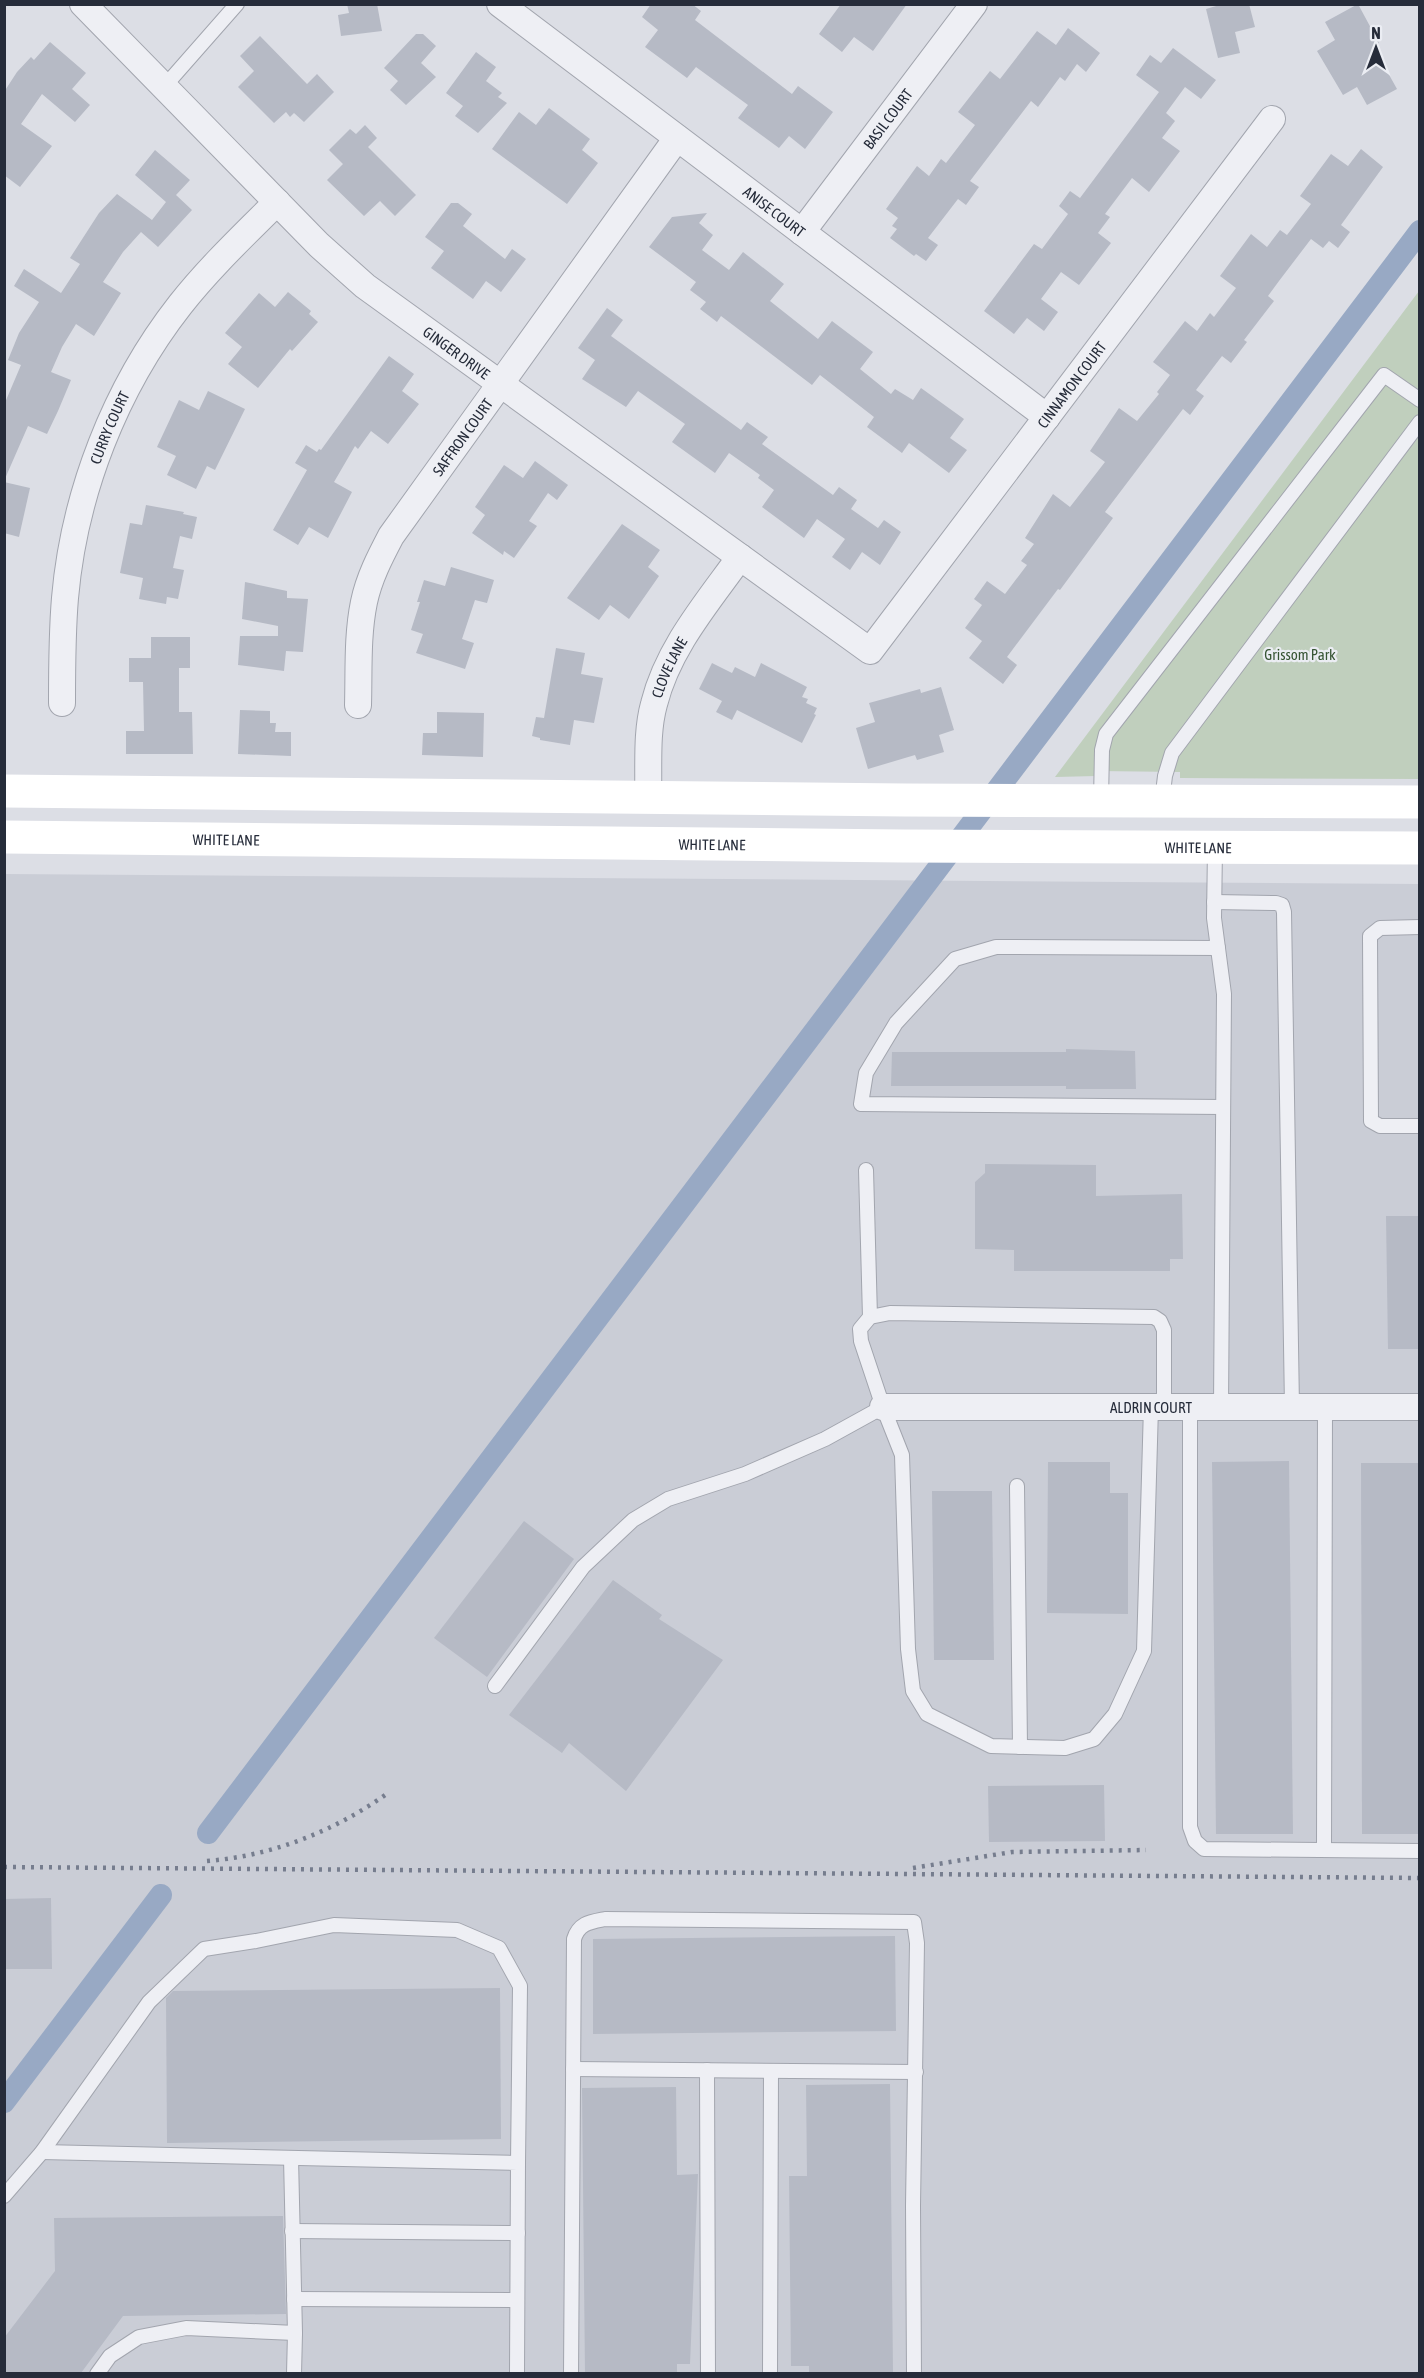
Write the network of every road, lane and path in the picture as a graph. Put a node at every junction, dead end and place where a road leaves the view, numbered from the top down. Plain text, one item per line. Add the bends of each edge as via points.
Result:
1 (83, 4) edge
2 (237, 4) edge
3 (500, 4) edge
4 (974, 4) edge
5 (164, 87) junction
6 (1272, 119) dead end
7 (677, 138) junction
8 (277, 202) junction
9 (802, 232) junction
10 (500, 384) junction
11 (1419, 400) edge
12 (1047, 417) junction
13 (1419, 422) edge
14 (740, 557) junction
15 (870, 651) joint
16 (62, 703) dead end
17 (358, 705) dead end
18 (4, 791) edge
19 (648, 796) junction
20 (1101, 800) junction
21 (1162, 801) junction
22 (1419, 802) edge
23 (1419, 815) edge
24 (4, 837) edge
25 (454, 841) junction
26 (1055, 847) junction
27 (1215, 848) junction
28 (1307, 848) junction
29 (1419, 848) edge
30 (1214, 902) junction
31 (1419, 927) edge
32 (1218, 948) junction
33 (1223, 1107) junction
34 (1419, 1125) edge
35 (866, 1170) dead end
36 (870, 1317) junction
37 (883, 1407) junction
38 (1157, 1407) junction
39 (1190, 1407) junction
40 (1221, 1407) junction
41 (1292, 1407) junction
42 (1325, 1407) junction
43 (1419, 1407) edge
44 (1017, 1486) dead end
45 (495, 1686) dead end
46 (1020, 1747) junction
47 (1324, 1850) junction
48 (1419, 1851) edge
49 (573, 2069) junction
50 (707, 2070) junction
51 (771, 2071) junction
52 (916, 2072) junction
53 (42, 2152) junction
54 (291, 2158) junction
55 (518, 2163) junction
56 (4, 2196) edge
57 (292, 2231) junction
58 (518, 2233) junction
59 (294, 2299) junction
60 (517, 2300) junction
61 (295, 2333) junction
62 (97, 2373) edge
63 (294, 2373) edge
64 (517, 2373) edge
65 (571, 2373) edge
66 (708, 2373) edge
67 (770, 2373) edge
68 (914, 2373) edge

1 - 5 street, GINGER DRIVE
2 - 5 lane
3 - 7 street, ANISE COURT
4 - 9 street, BASIL COURT
5 - 8 street, GINGER DRIVE
6 - 12 street, CINNAMON COURT
7 - 9 street, ANISE COURT
7 - 10 street, SAFFRON COURT
8 - 10 street, GINGER DRIVE via 365,286
8 - 16 street, CURRY COURT via 179,306 126,390 101,444 85,490 72,548 65,597
9 - 12 street, ANISE COURT
10 - 14 street, GINGER DRIVE
10 - 17 street, SAFFRON COURT via 391,536 375,567 364,600 359,634
11 - 20 lane via 1384,375 1106,734
12 - 15 street, CINNAMON COURT
13 - 21 lane via 1172,753
14 - 15 street, GINGER DRIVE
14 - 19 street, CLOVE LANE via 676,647 664,672 649,735
18 - 19 main road
19 - 20 main road
19 - 25 main road via 633,816 622,822
20 - 21 main road
21 - 22 main road
21 - 26 main road via 1140,824
23 - 28 main road via 1333,826
24 - 25 main road, WHITE LANE
25 - 26 main road, WHITE LANE
26 - 27 main road, WHITE LANE
27 - 28 main road, WHITE LANE
27 - 30 lane
28 - 29 main road, WHITE LANE
30 - 32 lane
30 - 41 lane via 1276,903 1282,905 1284,912
31 - 34 lane via 1380,928 1370,936 1370,947 1371,1122 1380,1126
32 - 33 lane via 1224,994
32 - 33 lane via 996,947 955,959 896,1023 866,1073 861,1104
33 - 40 lane
35 - 36 lane
36 - 37 lane via 860,1329 861,1341
36 - 38 lane via 1154,1317 1164,1330
37 - 38 street, ALDRIN COURT
37 - 45 lane via 825,1439 745,1474 668,1499 633,1520 583,1567
37 - 46 lane via 902,1455 913,1691 927,1714 991,1746
38 - 39 street, ALDRIN COURT
38 - 46 lane via 1144,1651 1115,1714 1094,1739 1065,1748
39 - 40 street, ALDRIN COURT
39 - 47 lane via 1190,1827 1204,1849
40 - 41 street, ALDRIN COURT
41 - 42 street, ALDRIN COURT
42 - 43 street, ALDRIN COURT
42 - 47 lane
44 - 46 lane
47 - 48 lane
49 - 50 lane
49 - 52 lane via 574,1939 579,1927 588,1923 605,1919 910,1921 916,1928
49 - 65 lane
50 - 51 lane
50 - 66 lane
51 - 52 lane
51 - 67 lane
52 - 68 lane
53 - 54 lane
53 - 55 lane via 149,2002 204,1949 334,1925 375,1925 457,1930 500,1948 520,1986
53 - 56 lane
54 - 55 lane
54 - 57 lane
55 - 58 lane
57 - 58 lane
57 - 59 lane
58 - 60 lane
59 - 60 lane
59 - 61 lane
60 - 64 lane
61 - 62 lane via 186,2328 139,2337 110,2356
61 - 63 lane

